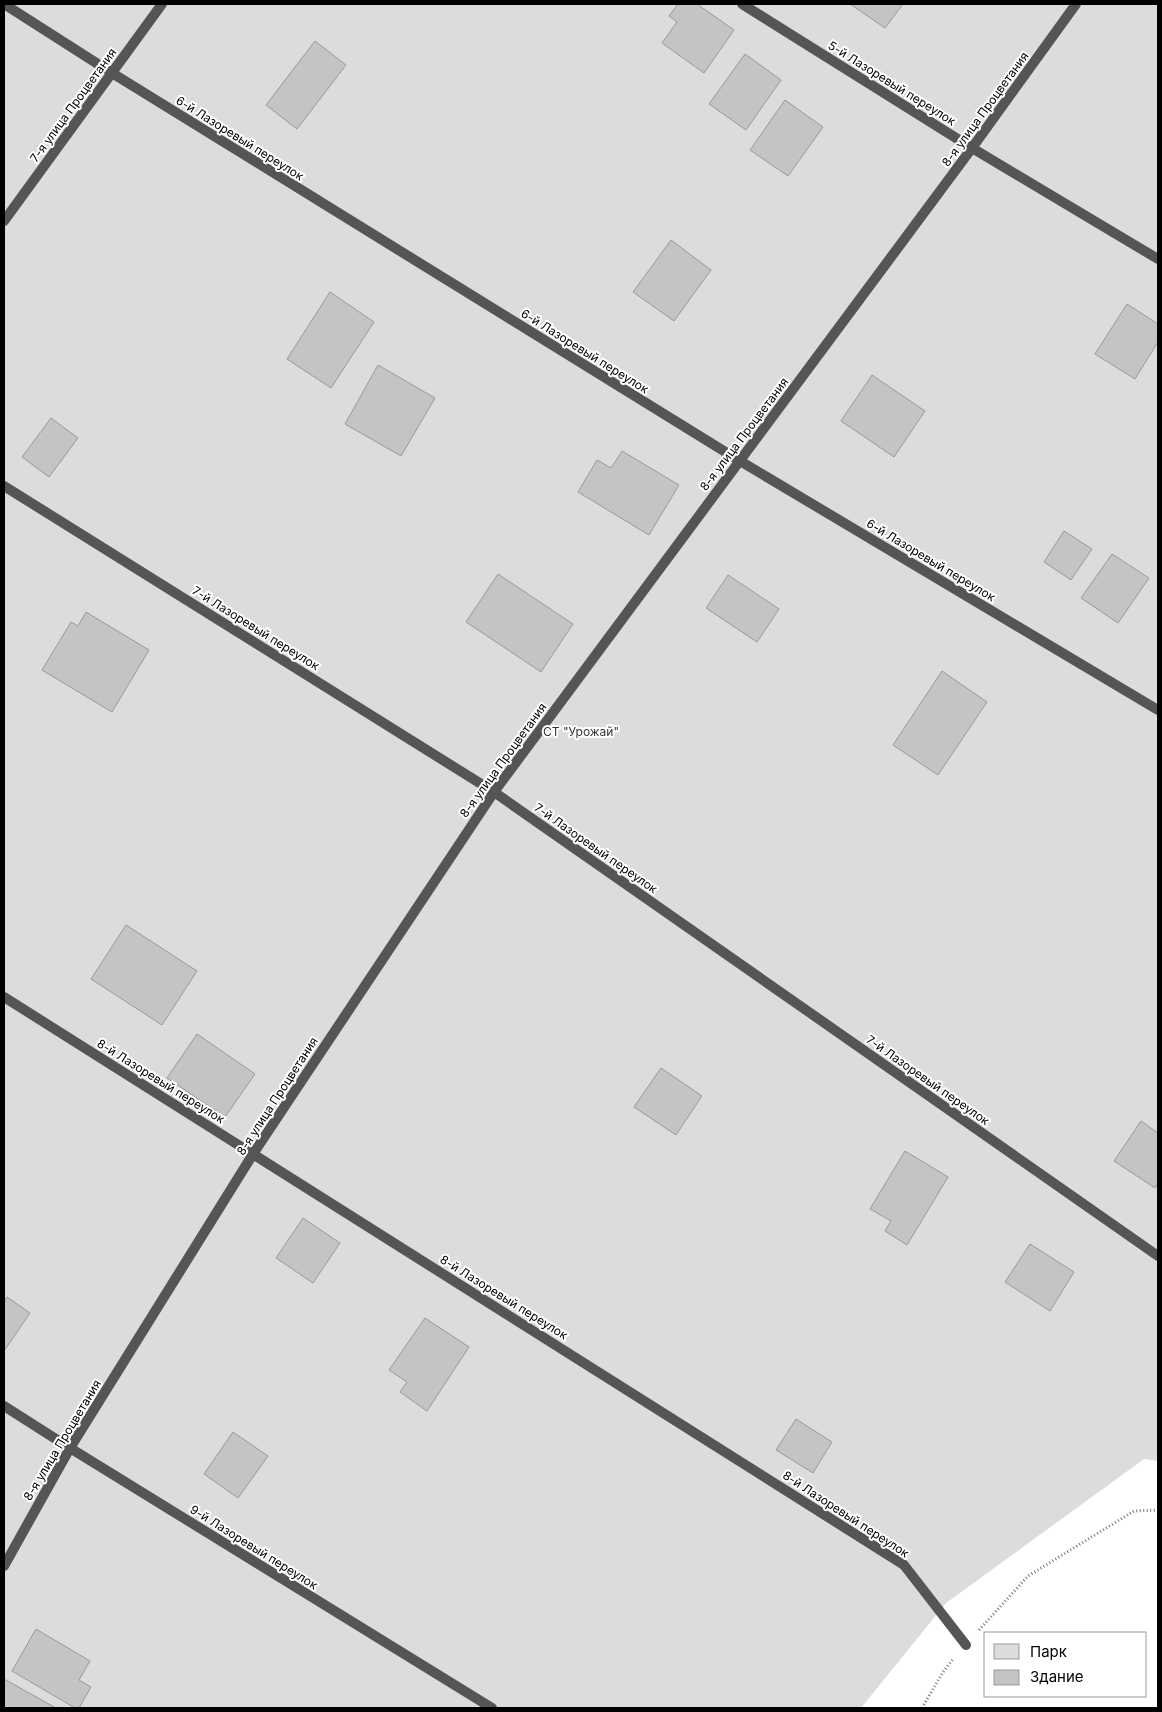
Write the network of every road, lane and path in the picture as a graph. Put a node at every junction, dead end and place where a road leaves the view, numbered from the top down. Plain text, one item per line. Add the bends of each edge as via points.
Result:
1 (4, 4) edge
2 (162, 4) edge
3 (742, 4) edge
4 (1076, 4) edge
5 (112, 73) junction
6 (972, 148) junction
7 (4, 221) edge
8 (1158, 259) edge
9 (740, 461) junction
10 (4, 486) edge
11 (1158, 710) edge
12 (494, 792) junction
13 (4, 998) edge
14 (253, 1154) junction
15 (1158, 1256) edge
16 (4, 1406) edge
17 (70, 1448) junction
18 (1158, 1510) edge
19 (4, 1566) edge
20 (966, 1645) junction
21 (492, 1708) edge
22 (922, 1708) edge

1 - 5 lane, 6-й Лазоревый переулок
2 - 5 lane, 7-я улица Процветания
3 - 6 lane, 5-й Лазоревый переулок
4 - 6 lane, 8-я улица Процветания
5 - 7 lane, 7-я улица Процветания
5 - 9 lane, 6-й Лазоревый переулок
6 - 8 lane, 5-й Лазоревый переулок
6 - 9 lane, 8-я улица Процветания
9 - 11 lane, 6-й Лазоревый переулок
9 - 12 lane, 8-я улица Процветания
10 - 12 lane, 7-й Лазоревый переулок
12 - 14 lane, 8-я улица Процветания
12 - 15 lane, 7-й Лазоревый переулок
13 - 14 lane, 8-й Лазоревый переулок
14 - 17 lane, 8-я улица Процветания
14 - 20 lane, 8-й Лазоревый переулок via 904,1565
16 - 17 lane, 9-й Лазоревый переулок
17 - 19 lane, 8-я улица Процветания
17 - 21 lane, 9-й Лазоревый переулок
18 - 20 path via 1134,1511 1028,1576
20 - 22 path via 943,1672

